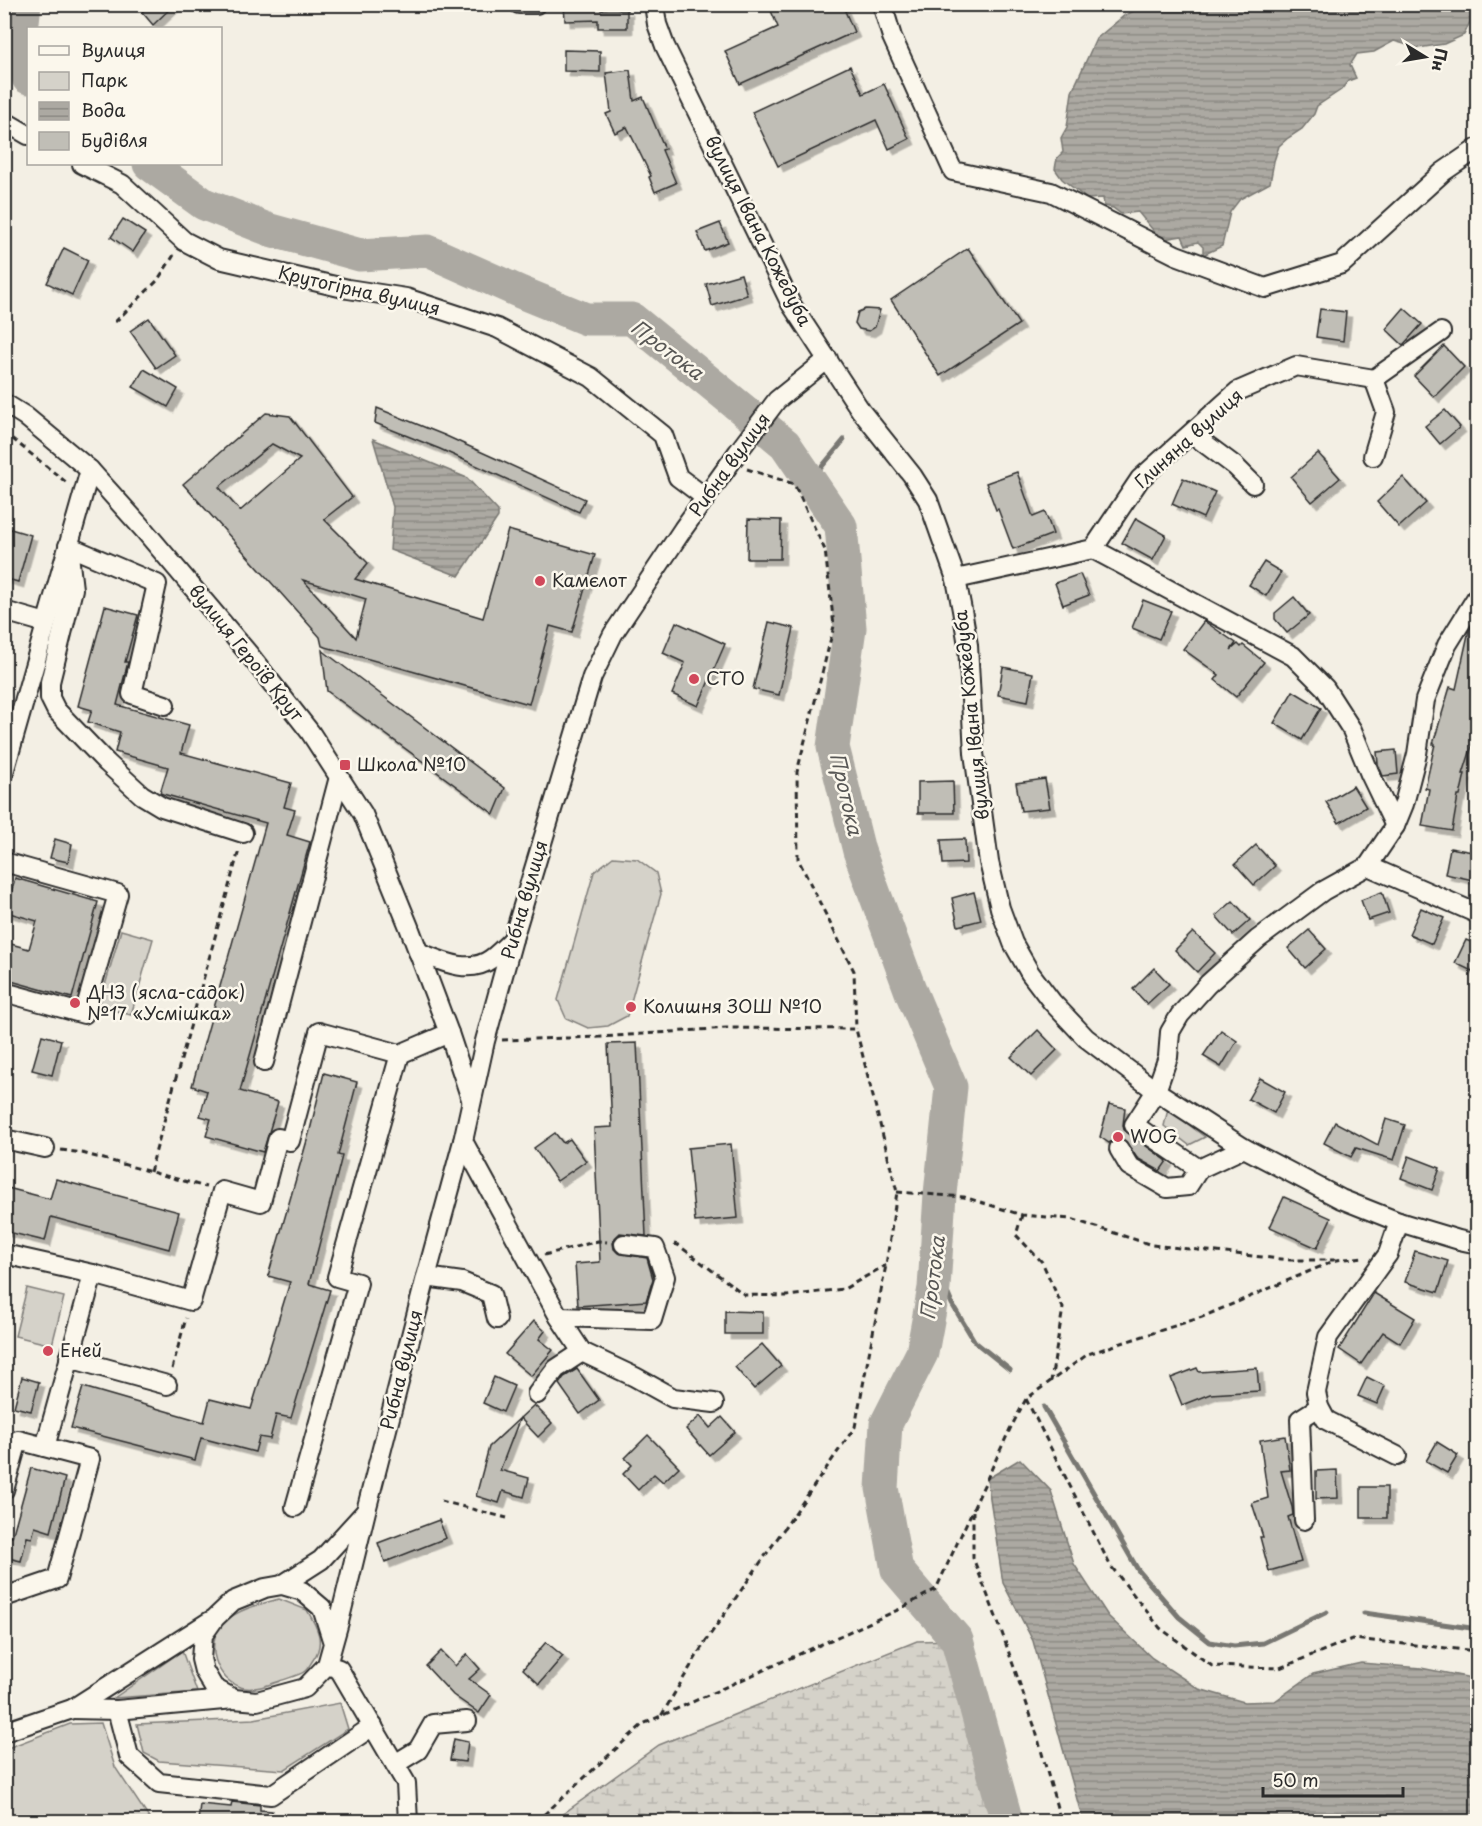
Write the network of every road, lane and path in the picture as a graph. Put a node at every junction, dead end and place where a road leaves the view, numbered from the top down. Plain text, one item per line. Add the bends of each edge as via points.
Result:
1 (519, 4) edge
2 (536, 4) edge
3 (654, 4) edge
4 (882, 4) edge
5 (4, 121) edge
6 (27, 134) edge
7 (1478, 148) edge
8 (84, 165) edge
9 (184, 242) junction
10 (115, 322) dead end
11 (1441, 332) dead end
12 (828, 359) junction
13 (1374, 379) junction
14 (4, 403) edge
15 (4, 432) edge
16 (1192, 434) junction
17 (1373, 456) dead end
18 (734, 458) junction
19 (90, 470) junction
20 (1253, 484) dead end
21 (82, 496) junction
22 (706, 498) junction
23 (68, 546) junction
24 (1093, 549) junction
25 (956, 579) junction
26 (1478, 595) edge
27 (4, 611) edge
28 (46, 623) junction
29 (165, 705) dead end
30 (4, 772) edge
31 (339, 777) junction
32 (1395, 826) junction
33 (243, 833) joint
34 (1368, 866) junction
35 (6, 867) edge
36 (1478, 914) edge
37 (513, 939) junction
38 (418, 952) junction
39 (4, 992) edge
40 (856, 1029) junction
41 (449, 1033) junction
42 (485, 1041) junction
43 (400, 1054) junction
44 (264, 1062) dead end
45 (1156, 1091) junction
46 (472, 1101) junction
47 (4, 1139) edge
48 (463, 1140) junction
49 (45, 1148) dead end
50 (1244, 1148) junction
51 (1119, 1149) dead end
52 (82, 1153) dead end
53 (1199, 1169) junction
54 (150, 1172) junction
55 (222, 1191) junction
56 (897, 1192) junction
57 (1022, 1215) junction
58 (1399, 1222) junction
59 (624, 1244) dead end
60 (1478, 1244) edge
61 (4, 1254) edge
62 (1388, 1254) junction
63 (1336, 1260) junction
64 (886, 1265) junction
65 (93, 1274) junction
66 (426, 1277) junction
67 (746, 1294) dead end
68 (191, 1301) junction
69 (560, 1317) junction
70 (497, 1319) dead end
71 (582, 1352) junction
72 (69, 1358) junction
73 (1051, 1381) junction
74 (167, 1385) joint
75 (537, 1394) dead end
76 (1026, 1399) junction
77 (714, 1403) dead end
78 (1319, 1407) junction
79 (45, 1447) junction
80 (1397, 1456) dead end
81 (4, 1490) edge
82 (441, 1501) dead end
83 (295, 1507) dead end
84 (973, 1509) junction
85 (366, 1511) junction
86 (507, 1518) dead end
87 (1304, 1520) dead end
88 (282, 1585) junction
89 (4, 1597) edge
90 (215, 1618) junction
91 (333, 1643) junction
92 (1478, 1651) edge
93 (327, 1665) junction
94 (234, 1699) junction
95 (72, 1709) junction
96 (117, 1710) junction
97 (661, 1716) junction
98 (467, 1721) dead end
99 (373, 1726) junction
100 (4, 1732) edge
101 (395, 1764) junction
102 (408, 1821) edge
103 (536, 1821) edge
104 (1061, 1821) edge

1 - 2 street
3 - 12 street, вулиця Івана Кожедуба via 657,24 680,79 792,304
4 - 7 street via 892,37 953,171 1051,192 1176,255 1265,288 1342,264 1443,172
5 - 6 street
8 - 9 street, Крутогірна вулиця via 122,184
9 - 10 path via 157,281
9 - 22 street, Крутогірна вулиця via 219,259 348,289 406,298 497,328 591,377 663,435 678,477
11 - 13 street
12 - 18 street, Рибна вулиця via 777,400
12 - 25 street, вулиця Івана Кожедуба via 861,411 928,500
13 - 16 street, Глиняна вулиця via 1296,366 1238,391
13 - 17 street via 1386,412
14 - 19 street, вулиця Героїв Крут
15 - 21 path
16 - 20 street
16 - 24 street, Глиняна вулиця via 1140,479
18 - 22 street, Рибна вулиця
18 - 40 path via 794,484 825,550 834,626 797,772 798,859 854,971
19 - 21 street
19 - 31 street, вулиця Героїв Крут via 248,653 310,732
21 - 23 street
22 - 37 street, Рибна вулиця via 602,653 584,700
23 - 28 street
23 - 29 street via 157,584 132,694
23 - 33 street via 73,589 50,682 50,698 56,710 142,795 162,807
24 - 25 street
24 - 32 street via 1293,656 1325,688 1352,730
25 - 45 street, вулиця Івана Кожедуба via 968,645 980,806 989,862 1012,943 1052,1002 1086,1038
26 - 32 street via 1447,645 1425,700 1417,754
27 - 28 street
28 - 30 street
31 - 38 street, вулиця Героїв Крут via 363,814
31 - 44 street
32 - 34 street
33 - 54 path
34 - 36 street
34 - 45 street via 1299,907 1208,984 1170,1032 1168,1057
35 - 39 street via 118,894 84,1014
37 - 38 street via 489,960 467,967
37 - 42 street, Рибна вулиця
38 - 41 street, вулиця Героїв Крут
40 - 42 path via 727,1028
40 - 56 path
41 - 43 street
41 - 46 street, вулиця Героїв Крут
42 - 46 street, Рибна вулиця
43 - 55 street via 319,1032 290,1141 278,1138 261,1202
43 - 83 street via 337,1277 357,1283
45 - 50 street, вулиця Івана Кожедуба
45 - 53 street via 1132,1129
46 - 48 street, Рибна вулиця
47 - 49 street
48 - 66 street, Рибна вулиця
48 - 69 street
50 - 53 street
50 - 58 street, вулиця Івана Кожедуба via 1341,1199
51 - 53 street via 1129,1166 1167,1188 1188,1186
52 - 54 path
54 - 55 path
55 - 68 street
56 - 57 path via 964,1197
56 - 64 path
57 - 63 path via 1071,1219 1152,1245 1290,1260
57 - 73 path via 1016,1235 1042,1262 1063,1308
58 - 60 street, вулиця Івана Кожедуба
58 - 62 street
59 - 69 street via 655,1248 664,1277 652,1320
61 - 65 street
62 - 63 path
62 - 78 street via 1328,1337 1316,1392
63 - 73 path via 1202,1317 1088,1354
64 - 67 path via 844,1289 787,1296
64 - 97 path via 855,1426 705,1642
65 - 68 street
65 - 72 street
66 - 70 street via 462,1281 491,1294
66 - 85 street, Рибна вулиця
68 - 74 path
69 - 71 street
71 - 75 street via 556,1370
71 - 77 street via 673,1398
72 - 74 street
72 - 79 street
73 - 76 path
76 - 84 path
76 - 92 path via 1110,1565 1160,1628 1212,1666 1280,1668 1352,1639
78 - 80 street via 1326,1420
78 - 87 street via 1300,1419
79 - 81 street via 18,1440
79 - 89 street via 90,1459 57,1579
82 - 86 path
84 - 97 path via 936,1589 900,1609
84 - 104 path via 973,1558 1035,1728
85 - 88 street, Рибна вулиця via 321,1560
85 - 91 street, Рибна вулиця
88 - 90 street via 233,1601
88 - 91 street via 302,1591 322,1608
90 - 94 street via 203,1635 201,1659 214,1688
90 - 95 street
91 - 93 street
93 - 94 street via 305,1688 257,1701
93 - 99 street via 339,1669
94 - 96 street
95 - 96 street
95 - 100 street
96 - 99 street via 129,1756 159,1783 271,1796
97 - 103 path via 644,1724
98 - 101 street via 433,1724 418,1750
99 - 101 street
101 - 102 street via 406,1783

